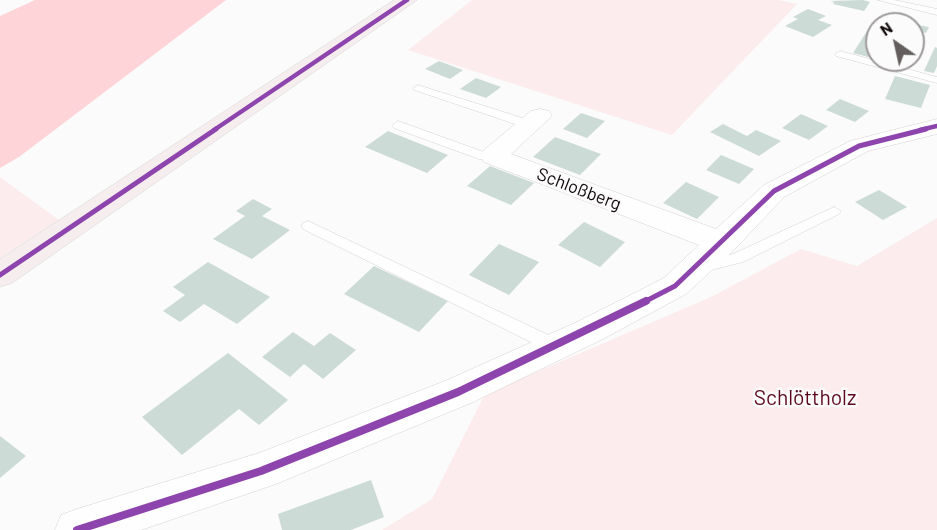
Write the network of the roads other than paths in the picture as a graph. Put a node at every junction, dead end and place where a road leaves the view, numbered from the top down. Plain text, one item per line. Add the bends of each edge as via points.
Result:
1 (407, 0) edge
2 (882, 0) edge
3 (937, 12) edge
4 (840, 54) dead end
5 (937, 80) edge
6 (418, 88) dead end
7 (535, 120) joint
8 (399, 125) dead end
9 (937, 126) edge
10 (493, 156) junction
11 (834, 211) dead end
12 (308, 226) dead end
13 (723, 243) junction
14 (694, 269) junction
15 (0, 275) edge
16 (555, 346) junction
17 (77, 530) edge

1 - 15 main road
2 - 3 lane
4 - 5 lane
6 - 7 lane
7 - 10 street
8 - 10 lane via 483,156
9 - 13 street via 859,146 774,191
10 - 13 street, Schloßberg
11 - 14 lane via 738,258
12 - 16 lane
13 - 14 street
14 - 16 street via 675,285
16 - 17 street via 458,392 261,471

